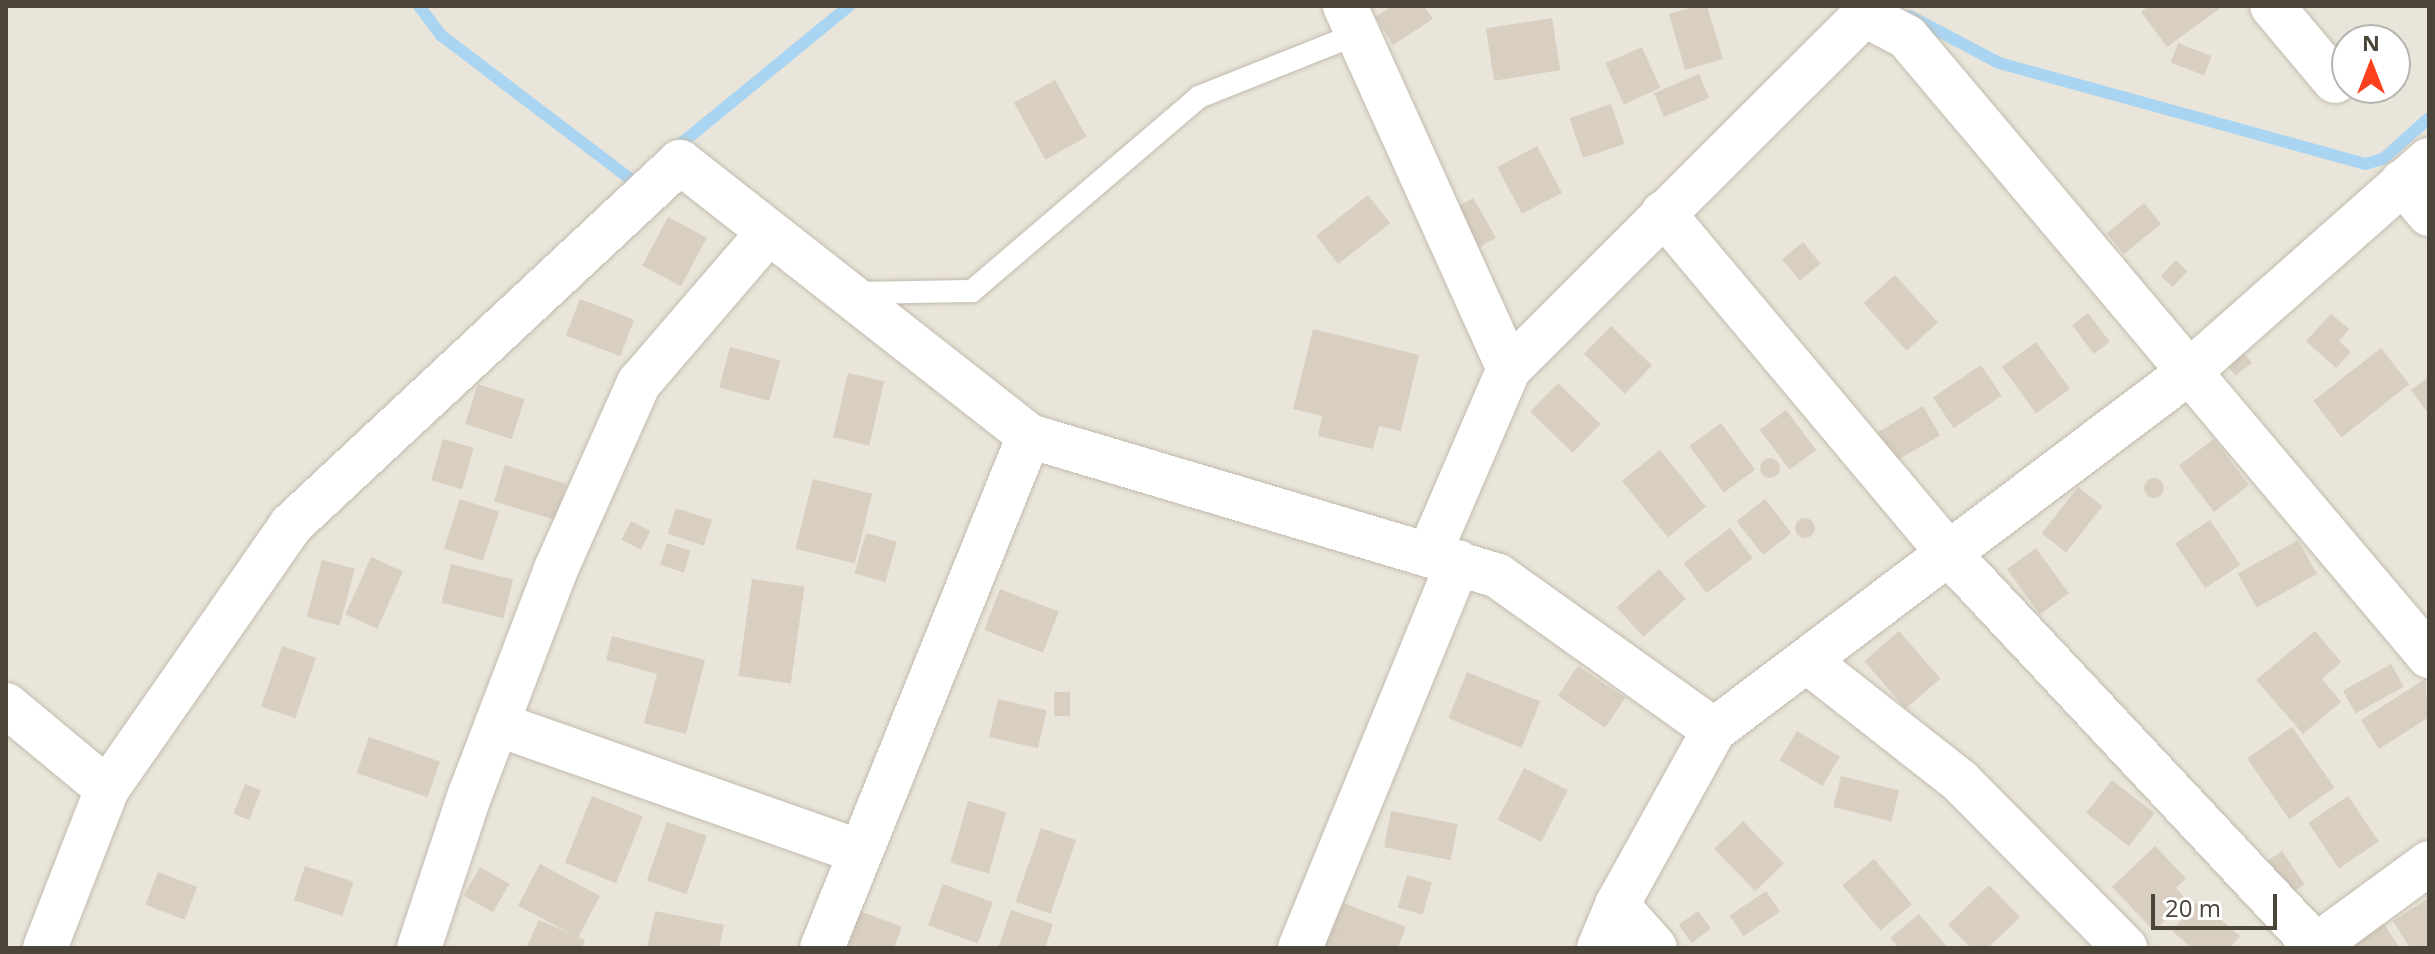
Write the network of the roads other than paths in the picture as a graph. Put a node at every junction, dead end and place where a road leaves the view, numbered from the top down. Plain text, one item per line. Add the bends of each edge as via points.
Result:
1 (2272, 6) edge
2 (1870, 11) edge
3 (1351, 20) edge
4 (2331, 76) edge
5 (2420, 185) edge
6 (1663, 213) junction
7 (767, 234) junction
8 (844, 294) junction
9 (1509, 369) junction
10 (2189, 372) junction
11 (1029, 436) junction
12 (1949, 554) junction
13 (1444, 557) junction
14 (2429, 656) edge
15 (1807, 661) junction
16 (6, 705) edge
17 (497, 724) junction
18 (1714, 730) junction
19 (107, 789) junction
20 (860, 852) junction
21 (2429, 863) edge
22 (1617, 905) junction
23 (2315, 947) edge
24 (45, 948) edge
25 (419, 948) edge
26 (822, 948) edge
27 (1300, 948) edge
28 (1599, 948) edge
29 (1655, 948) edge
30 (2125, 948) edge

1 - 4 street
2 - 6 street
2 - 10 street via 1907,37
3 - 8 lane via 1199,97 972,291
3 - 9 street
5 - 10 street
6 - 9 street
6 - 12 street
7 - 8 street
7 - 17 street via 639,383 556,569
7 - 19 street via 680,162 291,525
8 - 11 street
9 - 13 street
10 - 12 street
10 - 14 street
11 - 13 street
11 - 20 street
12 - 15 street
12 - 23 street
13 - 18 street via 1498,576
13 - 27 street
15 - 18 street
15 - 30 street via 1960,781
16 - 19 street
17 - 20 street
17 - 25 street
18 - 22 street
19 - 24 street
20 - 26 street
21 - 23 street
22 - 28 street
22 - 29 street

